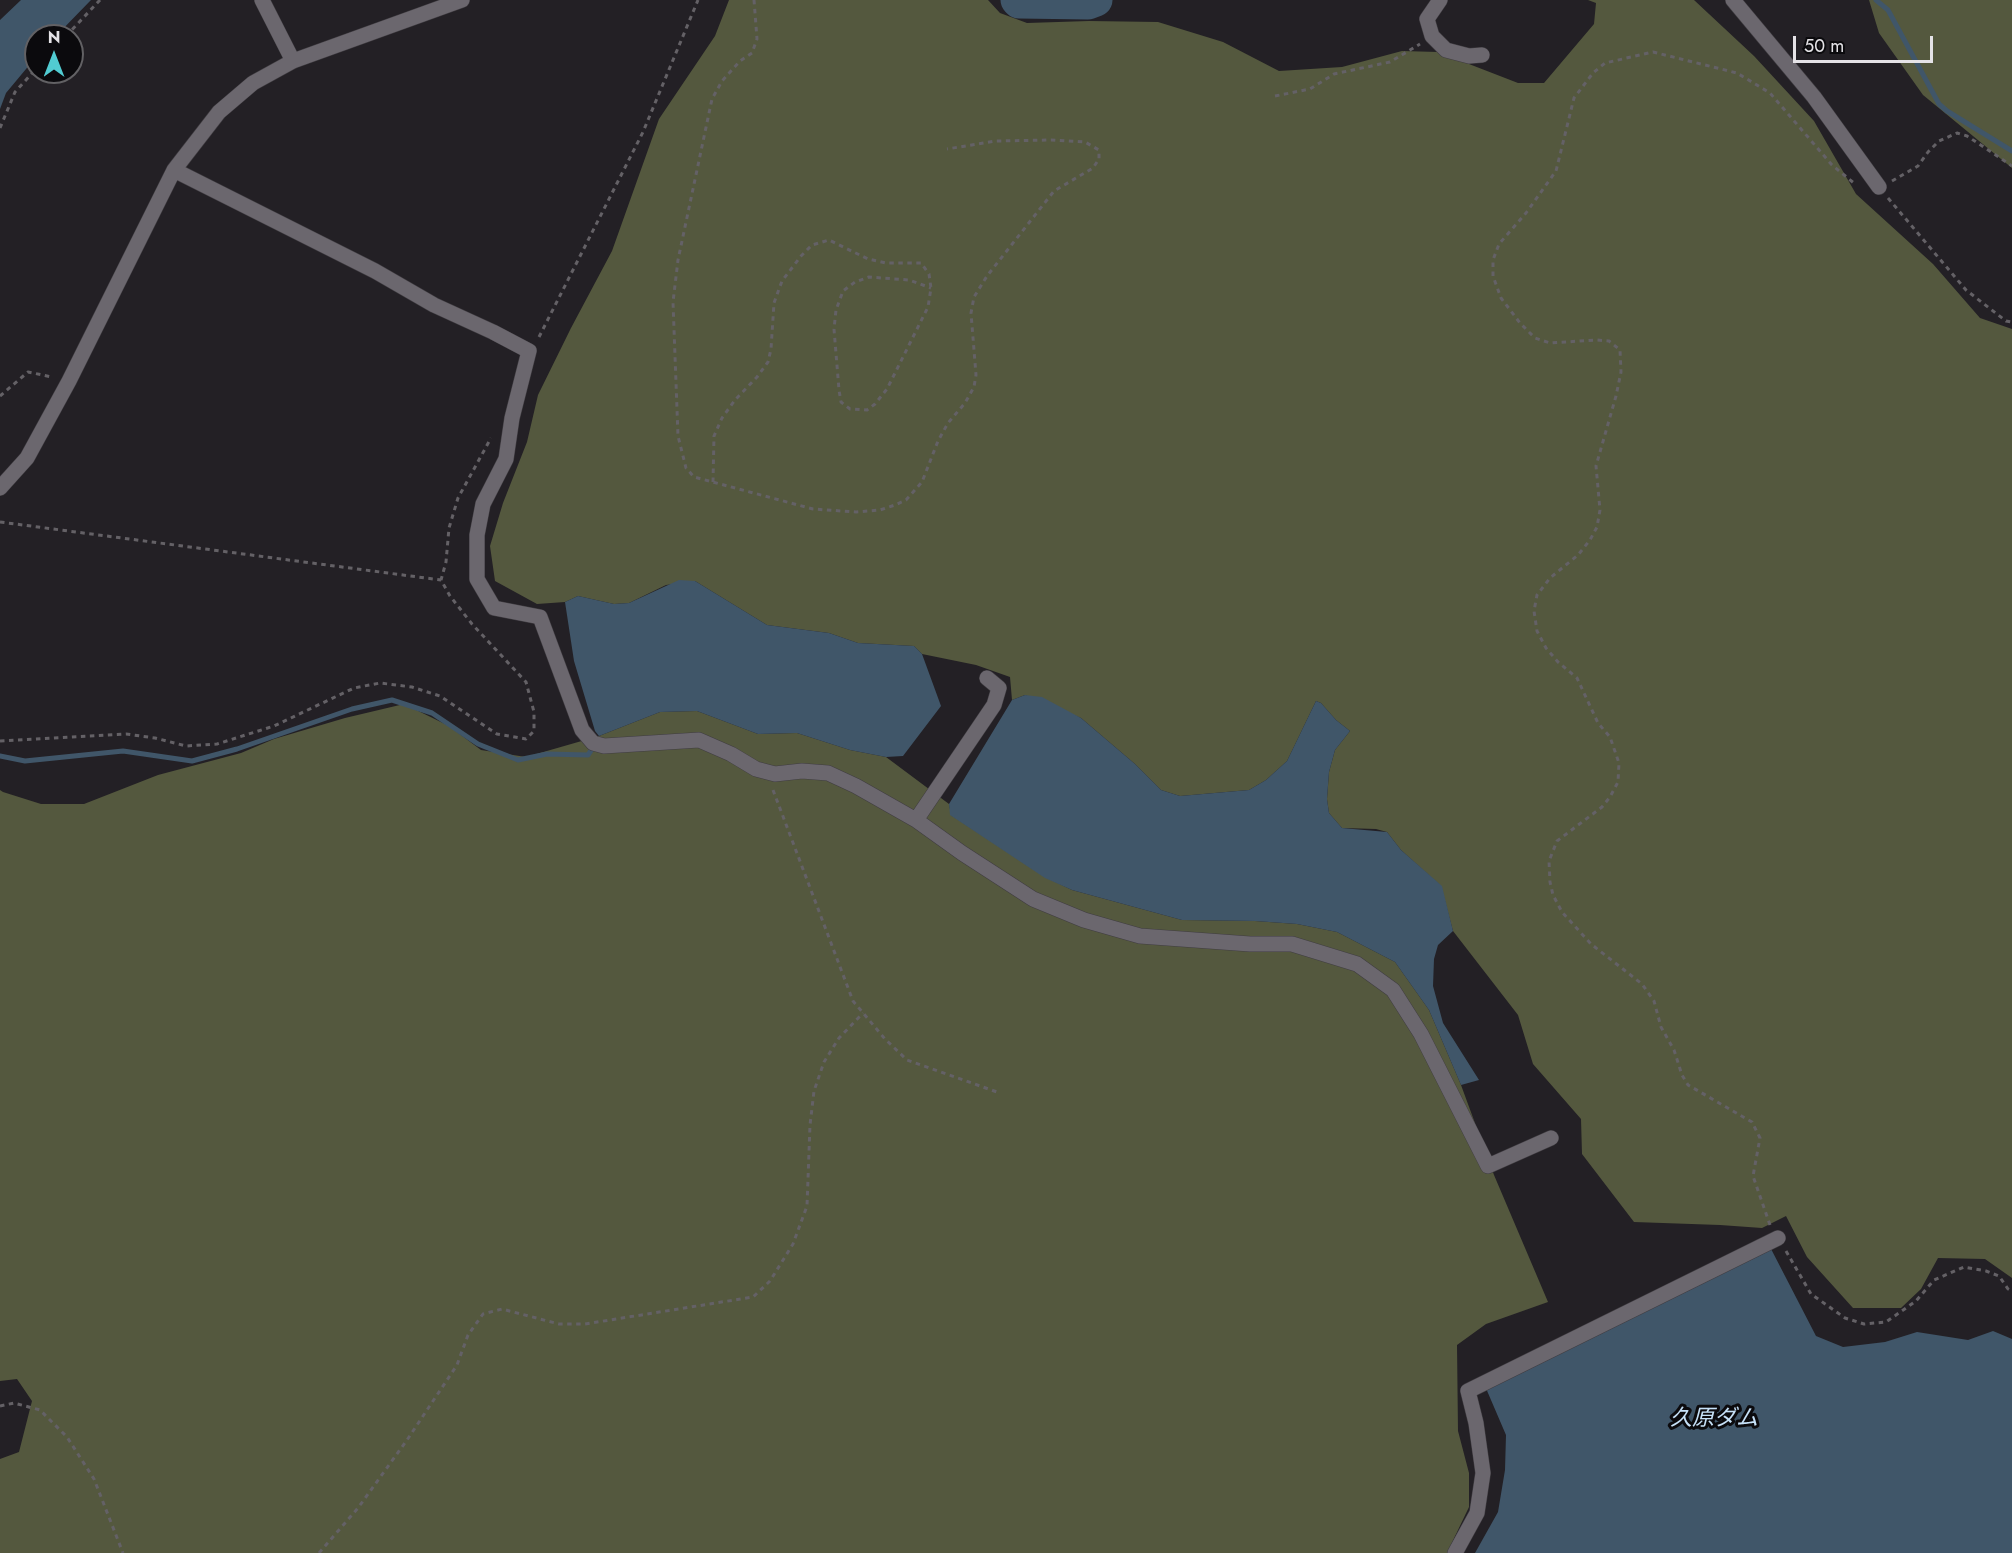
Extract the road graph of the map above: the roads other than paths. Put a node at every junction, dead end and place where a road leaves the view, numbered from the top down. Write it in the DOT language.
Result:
graph roads {
  1 [pos="262,0"];
  2 [pos="462,0"];
  3 [pos="1440,0"];
  4 [pos="1733,0"];
  5 [pos="1482,55"];
  6 [pos="293,61"];
  7 [pos="174,170"];
  8 [pos="1880,187"];
  9 [pos="0,488"];
  10 [pos="987,678"];
  11 [pos="916,820"];
  12 [pos="1551,1138"];
  13 [pos="1778,1238"];
  14 [pos="1455,1553"];
  1 -- 6 [label="street"];
  2 -- 6 [label="street"];
  3 -- 5 [label="street"];
  4 -- 8 [label="street"];
  6 -- 7 [label="street"];
  7 -- 9 [label="street"];
  7 -- 11 [label="street"];
  10 -- 11 [label="street"];
  11 -- 12 [label="street"];
  13 -- 14 [label="street"];
}
